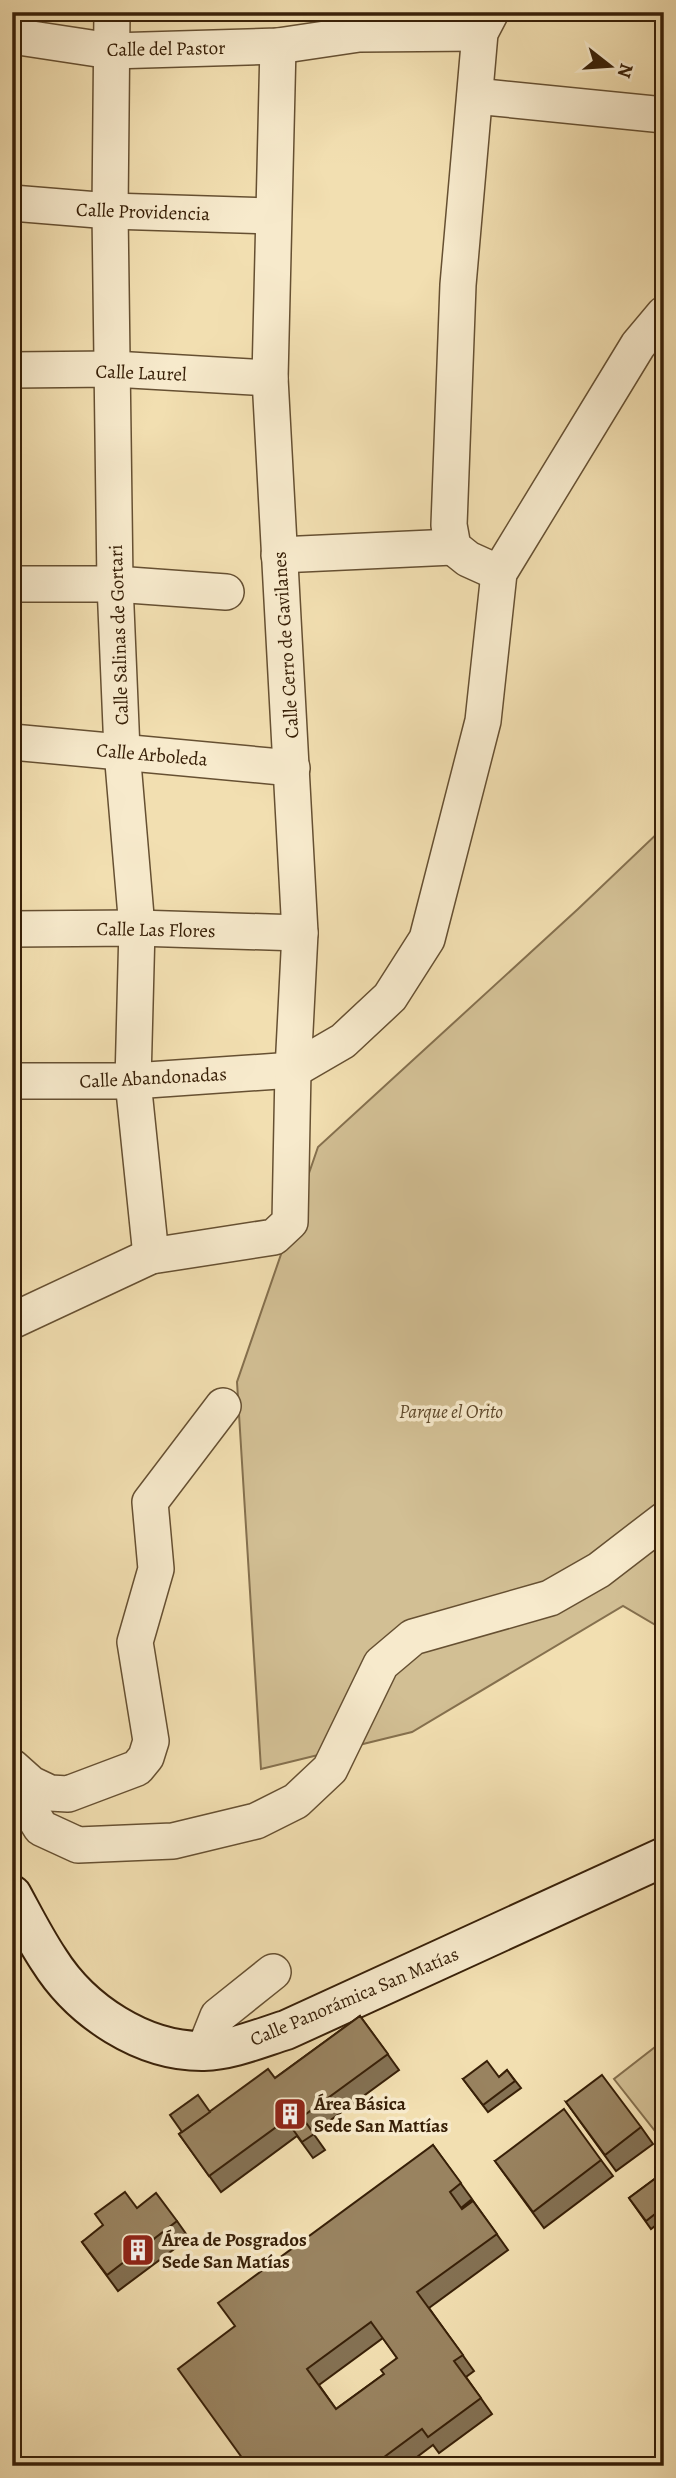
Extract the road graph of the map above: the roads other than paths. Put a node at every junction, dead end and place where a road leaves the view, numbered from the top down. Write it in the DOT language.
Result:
graph roads {
  1 [pos="112,12"];
  2 [pos="486,23"];
  3 [pos="12,36"];
  4 [pos="278,46"];
  5 [pos="111,51"];
  6 [pos="475,96"];
  7 [pos="664,115"];
  8 [pos="12,203"];
  9 [pos="110,211"];
  10 [pos="273,216"];
  11 [pos="664,314"];
  12 [pos="113,369"];
  13 [pos="12,370"];
  14 [pos="270,378"];
  15 [pos="453,547"];
  16 [pos="279,555"];
  17 [pos="499,573"];
  18 [pos="12,584"];
  19 [pos="115,584"];
  20 [pos="226,592"];
  21 [pos="12,742"];
  22 [pos="122,751"];
  23 [pos="292,768"];
  24 [pos="137,928"];
  25 [pos="12,929"];
  26 [pos="300,933"];
  27 [pos="293,1070"];
  28 [pos="12,1081"];
  29 [pos="133,1081"];
  30 [pos="151,1256"];
  31 [pos="12,1321"];
  32 [pos="223,1406"];
  33 [pos="664,1520"];
  34 [pos="12,1767"];
  35 [pos="12,1781"];
  36 [pos="664,1857"];
  37 [pos="12,1895"];
  38 [pos="273,1972"];
  39 [pos="204,2051"];
  1 -- 5 [label="street, Calle Salinas de Gortari"];
  2 -- 4 [label="street, Calle del Pastor"];
  2 -- 6 [label="street"];
  3 -- 5 [label="street, Calle del Pastor"];
  4 -- 5 [label="street, Calle del Pastor"];
  4 -- 10 [label="street, Calle Cerro de Gavilanes"];
  5 -- 9 [label="street, Calle Salinas de Gortari"];
  6 -- 7 [label="street"];
  6 -- 15 [label="street"];
  8 -- 9 [label="street, Calle Providencia"];
  9 -- 10 [label="street, Calle Providencia"];
  9 -- 12 [label="street, Calle Salinas de Gortari"];
  10 -- 14 [label="street, Calle Cerro de Gavilanes"];
  11 -- 17 [label="street"];
  12 -- 13 [label="street, Calle Laurel"];
  12 -- 14 [label="street, Calle Laurel"];
  12 -- 19 [label="street, Calle Salinas de Gortari"];
  14 -- 16 [label="street, Calle Cerro de Gavilanes"];
  15 -- 16 [label="street"];
  15 -- 17 [label="street"];
  16 -- 23 [label="street, Calle Cerro de Gavilanes"];
  17 -- 27 [label="street"];
  18 -- 19 [label="street"];
  19 -- 20 [label="street"];
  19 -- 22 [label="street, Calle Salinas de Gortari"];
  21 -- 22 [label="street, Calle Arboleda"];
  22 -- 23 [label="street, Calle Arboleda"];
  22 -- 24 [label="street, Calle Salinas de Gortari"];
  23 -- 26 [label="street, Calle Cerro de Gavilanes"];
  24 -- 25 [label="street, Calle Las Flores"];
  24 -- 26 [label="street, Calle Las Flores"];
  24 -- 29 [label="street, Calle Salinas de Gortari"];
  26 -- 27 [label="street, Calle Cerro de Gavilanes"];
  27 -- 29 [label="street, Calle Abandonadas"];
  27 -- 30 [label="street, Calle Cerro de Gavilanes"];
  28 -- 29 [label="street, Calle Abandonadas"];
  29 -- 30 [label="street, Calle Salinas de Gortari"];
  30 -- 31 [label="street"];
  32 -- 34 [label="street"];
  33 -- 35 [label="street"];
  36 -- 39 [label="street, Calle Panorámica San Matías"];
  37 -- 39 [label="street, Calle Panorámica San Matías"];
  38 -- 39 [label="street"];
}
